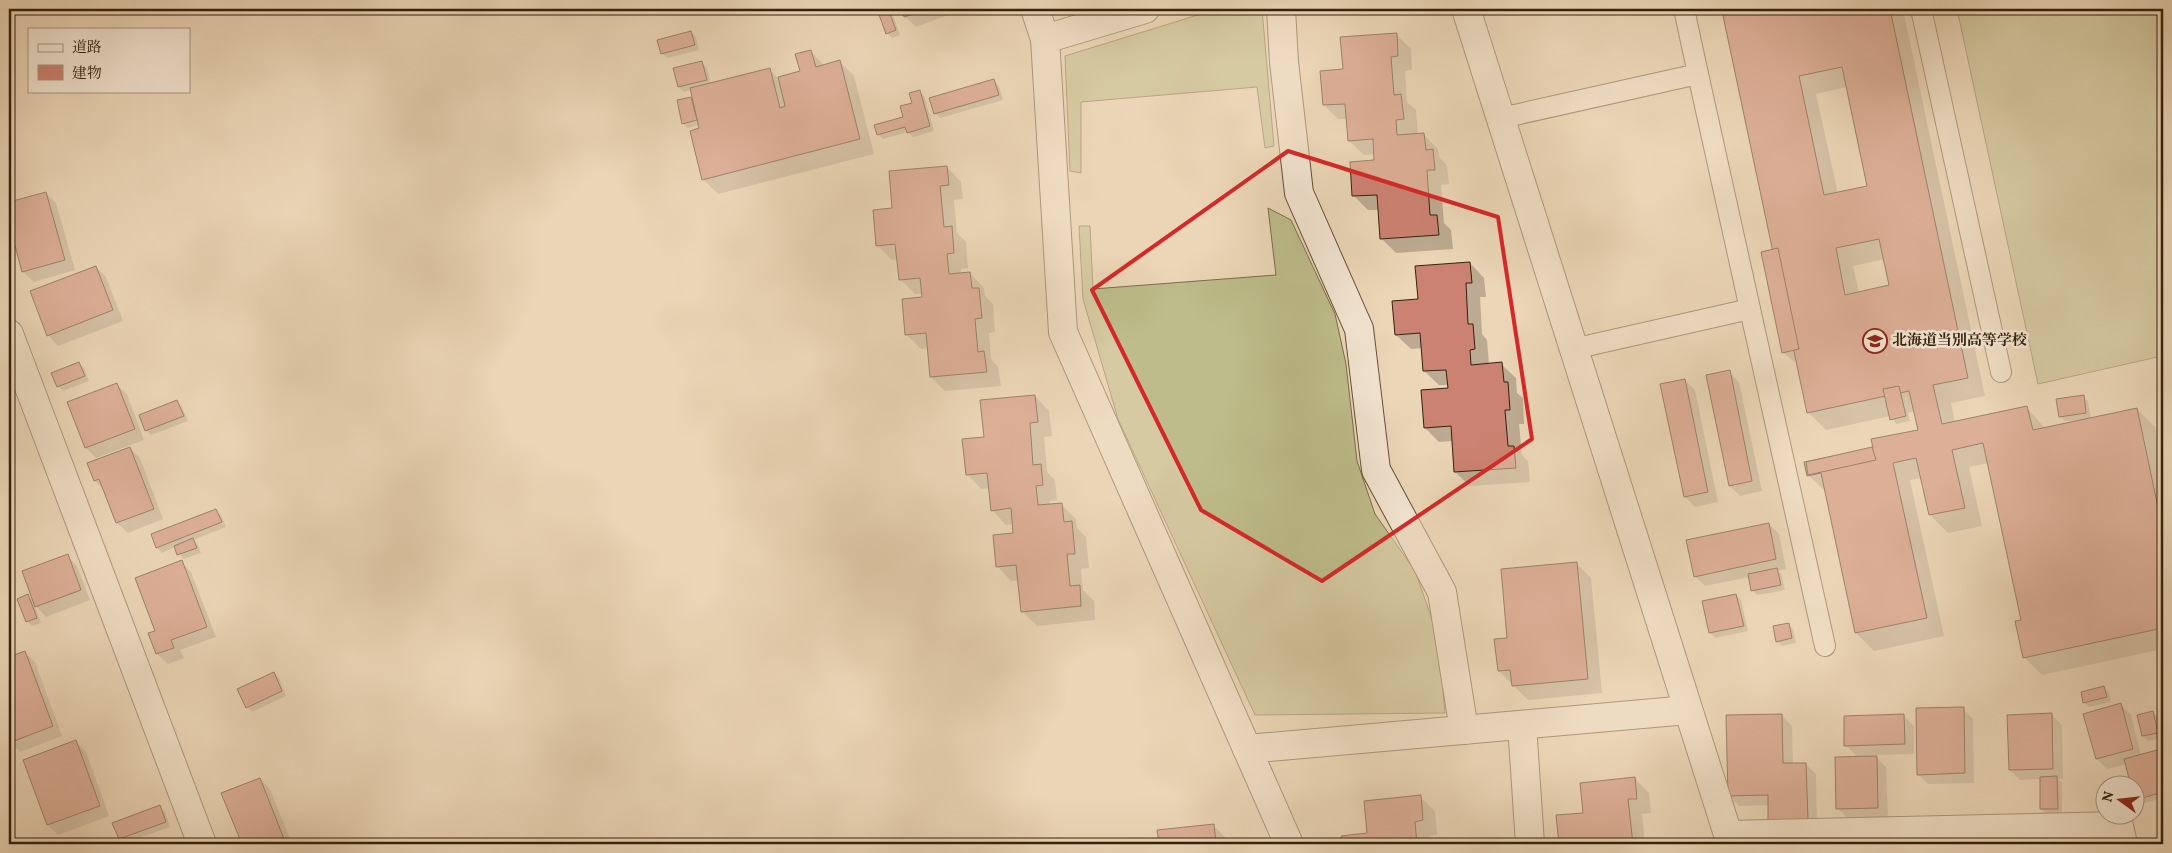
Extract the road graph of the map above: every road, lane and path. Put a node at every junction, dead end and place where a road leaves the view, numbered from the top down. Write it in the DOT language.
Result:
graph roads {
  1 [pos="1035,9"];
  2 [pos="1145,9"];
  3 [pos="1282,9"];
  4 [pos="1466,9"];
  5 [pos="1684,9"];
  6 [pos="1921,9"];
  7 [pos="1045,39"];
  8 [pos="1698,74"];
  9 [pos="1501,118"];
  10 [pos="1750,309"];
  11 [pos="9,334"];
  12 [pos="1573,348"];
  13 [pos="2001,372"];
  14 [pos="1825,646"];
  15 [pos="1688,710"];
  16 [pos="1522,725"];
  17 [pos="1464,730"];
  18 [pos="1247,749"];
  19 [pos="1730,840"];
  20 [pos="202,844"];
  21 [pos="1289,844"];
  22 [pos="1530,844"];
  23 [pos="2123,844"];
  1 -- 7 [label="street"];
  2 -- 7 [label="street"];
  3 -- 17 [label="street"];
  4 -- 9 [label="street"];
  5 -- 8 [label="lane"];
  6 -- 13 [label="lane"];
  7 -- 18 [label="street"];
  8 -- 9 [label="lane"];
  8 -- 10 [label="lane"];
  9 -- 12 [label="street"];
  10 -- 12 [label="lane"];
  10 -- 14 [label="lane"];
  11 -- 20 [label="street"];
  12 -- 15 [label="street"];
  15 -- 16 [label="street"];
  15 -- 19 [label="street"];
  16 -- 17 [label="street"];
  16 -- 22 [label="street"];
  17 -- 18 [label="street"];
  18 -- 21 [label="street"];
  19 -- 23 [label="street"];
}
